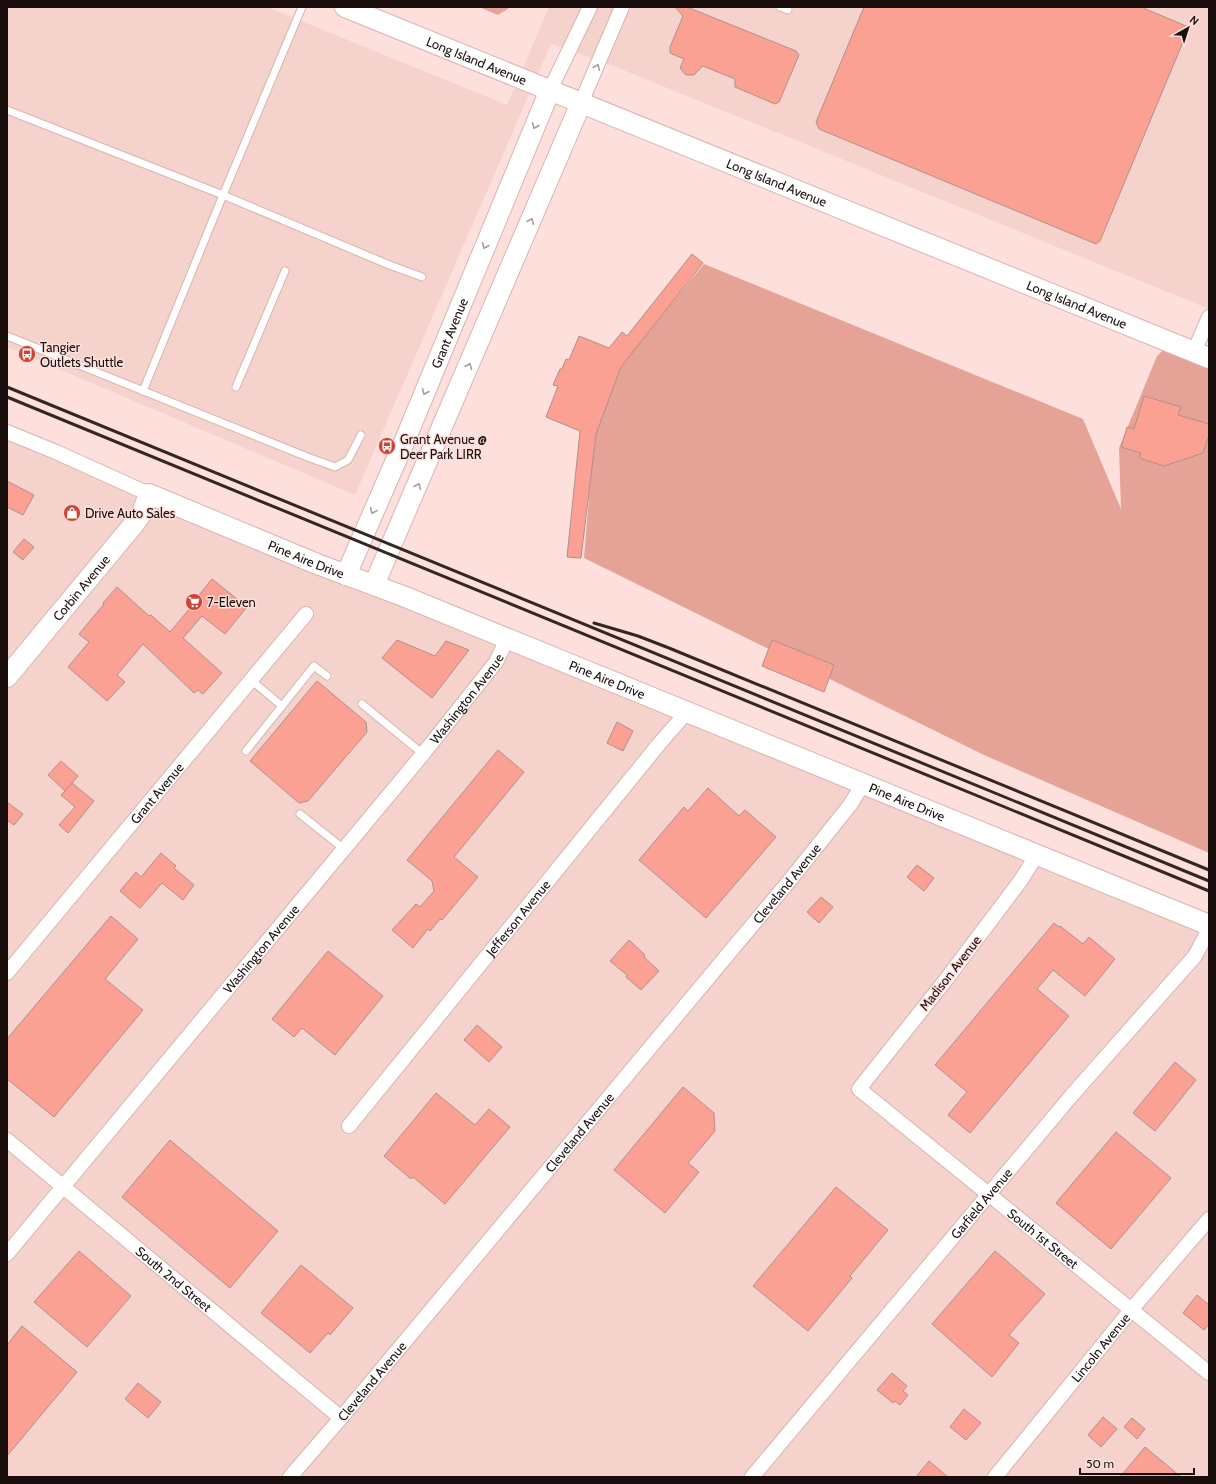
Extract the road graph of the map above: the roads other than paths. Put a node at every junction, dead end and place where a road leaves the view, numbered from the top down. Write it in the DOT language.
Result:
graph roads {
  1 [pos="302,7"];
  2 [pos="345,7"];
  3 [pos="590,7"];
  4 [pos="622,7"];
  5 [pos="780,7"];
  6 [pos="788,10"];
  7 [pos="550,90"];
  8 [pos="581,103"];
  9 [pos="7,110"];
  10 [pos="223,195"];
  11 [pos="285,271"];
  12 [pos="422,277"];
  13 [pos="1209,317"];
  14 [pos="7,336"];
  15 [pos="1202,355"];
  16 [pos="236,387"];
  17 [pos="143,391"];
  18 [pos="7,432"];
  19 [pos="361,435"];
  20 [pos="149,494"];
  21 [pos="346,575"];
  22 [pos="374,586"];
  23 [pos="306,614"];
  24 [pos="507,639"];
  25 [pos="327,676"];
  26 [pos="7,677"];
  27 [pos="252,680"];
  28 [pos="362,704"];
  29 [pos="282,706"];
  30 [pos="688,712"];
  31 [pos="246,751"];
  32 [pos="423,754"];
  33 [pos="863,784"];
  34 [pos="300,814"];
  35 [pos="344,849"];
  36 [pos="1035,853"];
  37 [pos="1209,925"];
  38 [pos="1209,929"];
  39 [pos="7,973"];
  40 [pos="859,1089"];
  41 [pos="349,1126"];
  42 [pos="7,1140"];
  43 [pos="64,1187"];
  44 [pos="990,1195"];
  45 [pos="1209,1219"];
  46 [pos="7,1254"];
  47 [pos="1131,1310"];
  48 [pos="1209,1373"];
  49 [pos="341,1418"];
  50 [pos="290,1477"];
  51 [pos="752,1477"];
  52 [pos="995,1477"];
  1 -- 10 [label="lane"];
  2 -- 7 [label="street, Long Island Avenue"];
  3 -- 7 [label="street"];
  8 -- 4 [label="street, one-way"];
  5 -- 6 [label="lane"];
  7 -- 8 [label="street, Long Island Avenue"];
  7 -- 21 [label="street, Grant Avenue, one-way"];
  8 -- 15 [label="street, Long Island Avenue"];
  22 -- 8 [label="street, one-way"];
  9 -- 10 [label="lane"];
  10 -- 12 [label="lane"];
  10 -- 17 [label="lane"];
  11 -- 16 [label="lane"];
  13 -- 15 [label="street"];
  14 -- 17 [label="lane"];
  17 -- 19 [label="lane"];
  18 -- 20 [label="street, Pine Aire Drive"];
  20 -- 21 [label="street, Pine Aire Drive"];
  20 -- 26 [label="street, Corbin Avenue"];
  21 -- 22 [label="street, Pine Aire Drive"];
  22 -- 24 [label="street, Pine Aire Drive"];
  23 -- 27 [label="street, Grant Avenue"];
  24 -- 30 [label="street, Pine Aire Drive"];
  24 -- 32 [label="street, Washington Avenue"];
  25 -- 29 [label="lane"];
  27 -- 29 [label="lane"];
  27 -- 39 [label="street, Grant Avenue"];
  28 -- 32 [label="lane"];
  29 -- 31 [label="lane"];
  30 -- 33 [label="street, Pine Aire Drive"];
  30 -- 41 [label="street, Jefferson Avenue"];
  32 -- 35 [label="street, Washington Avenue"];
  33 -- 36 [label="street, Pine Aire Drive"];
  33 -- 49 [label="street, Cleveland Avenue"];
  34 -- 35 [label="lane"];
  35 -- 43 [label="street, Washington Avenue"];
  36 -- 37 [label="street, Pine Aire Drive"];
  36 -- 40 [label="street, Madison Avenue"];
  38 -- 44 [label="street, Garfield Avenue"];
  40 -- 44 [label="street, South 1st Street"];
  42 -- 43 [label="street, South 2nd Street"];
  43 -- 46 [label="street, Washington Avenue"];
  43 -- 49 [label="street, South 2nd Street"];
  44 -- 47 [label="street, South 1st Street"];
  44 -- 51 [label="street, Garfield Avenue"];
  45 -- 47 [label="street, Lincoln Avenue"];
  47 -- 48 [label="street, South 1st Street"];
  47 -- 52 [label="street, Lincoln Avenue"];
  49 -- 50 [label="street, Cleveland Avenue"];
}
